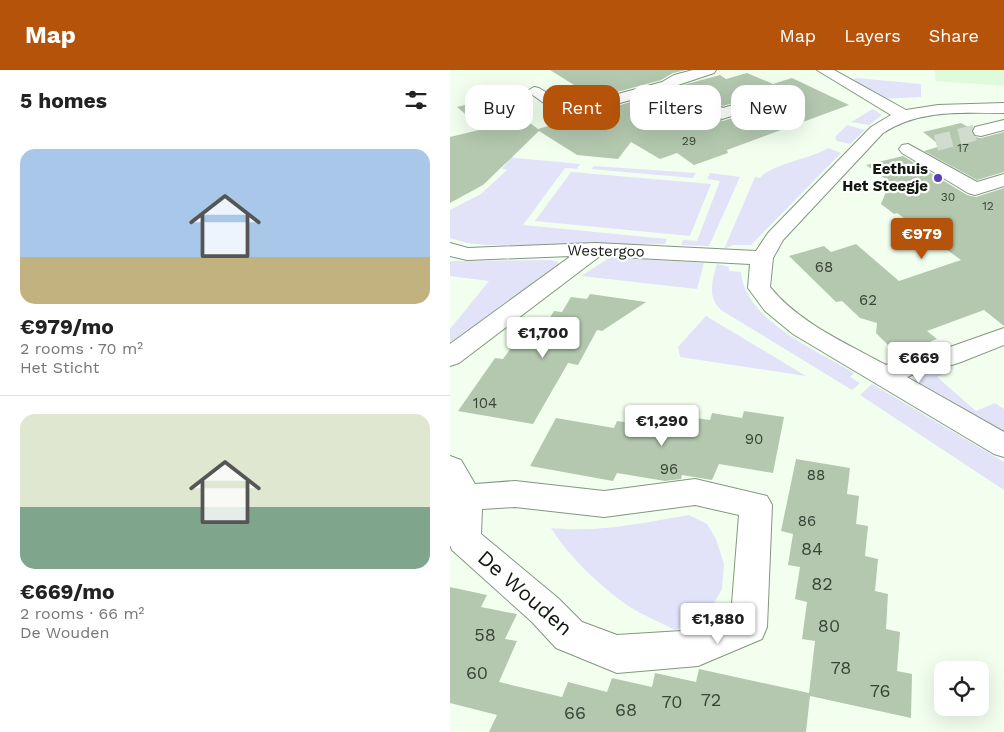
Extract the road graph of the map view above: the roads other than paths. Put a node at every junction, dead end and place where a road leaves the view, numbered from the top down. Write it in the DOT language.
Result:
graph roads {
  1 [pos="709,70"];
  2 [pos="824,70"];
  3 [pos="667,85"];
  4 [pos="534,91"];
  5 [pos="630,95"];
  6 [pos="1004,108"];
  7 [pos="902,115"];
  8 [pos="1004,125"];
  9 [pos="981,131"];
  10 [pos="936,143"];
  11 [pos="885,148"];
  12 [pos="1004,180"];
  13 [pos="974,189"];
  14 [pos="998,201"];
  15 [pos="450,249"];
  16 [pos="595,249"];
  17 [pos="762,258"];
  18 [pos="1004,336"];
  19 [pos="450,357"];
  20 [pos="884,376"];
  21 [pos="1004,446"];
  22 [pos="450,468"];
  23 [pos="467,497"];
  1 -- 3 [label="street"];
  2 -- 7 [label="street"];
  4 -- 5 [label="street"];
  6 -- 7 [label="street"];
  7 -- 11 [label="street"];
  8 -- 9 [label="street"];
  10 -- 11 [label="street"];
  11 -- 13 [label="street"];
  11 -- 17 [label="street"];
  12 -- 13 [label="street"];
  13 -- 14 [label="street"];
  15 -- 16 [label="street, Westergoo"];
  16 -- 17 [label="street, Westergoo"];
  16 -- 19 [label="street"];
  17 -- 20 [label="street"];
  18 -- 20 [label="street"];
  20 -- 21 [label="street"];
  22 -- 23 [label="street"];
  23 -- 23 [label="street, De Wouden"];
}
